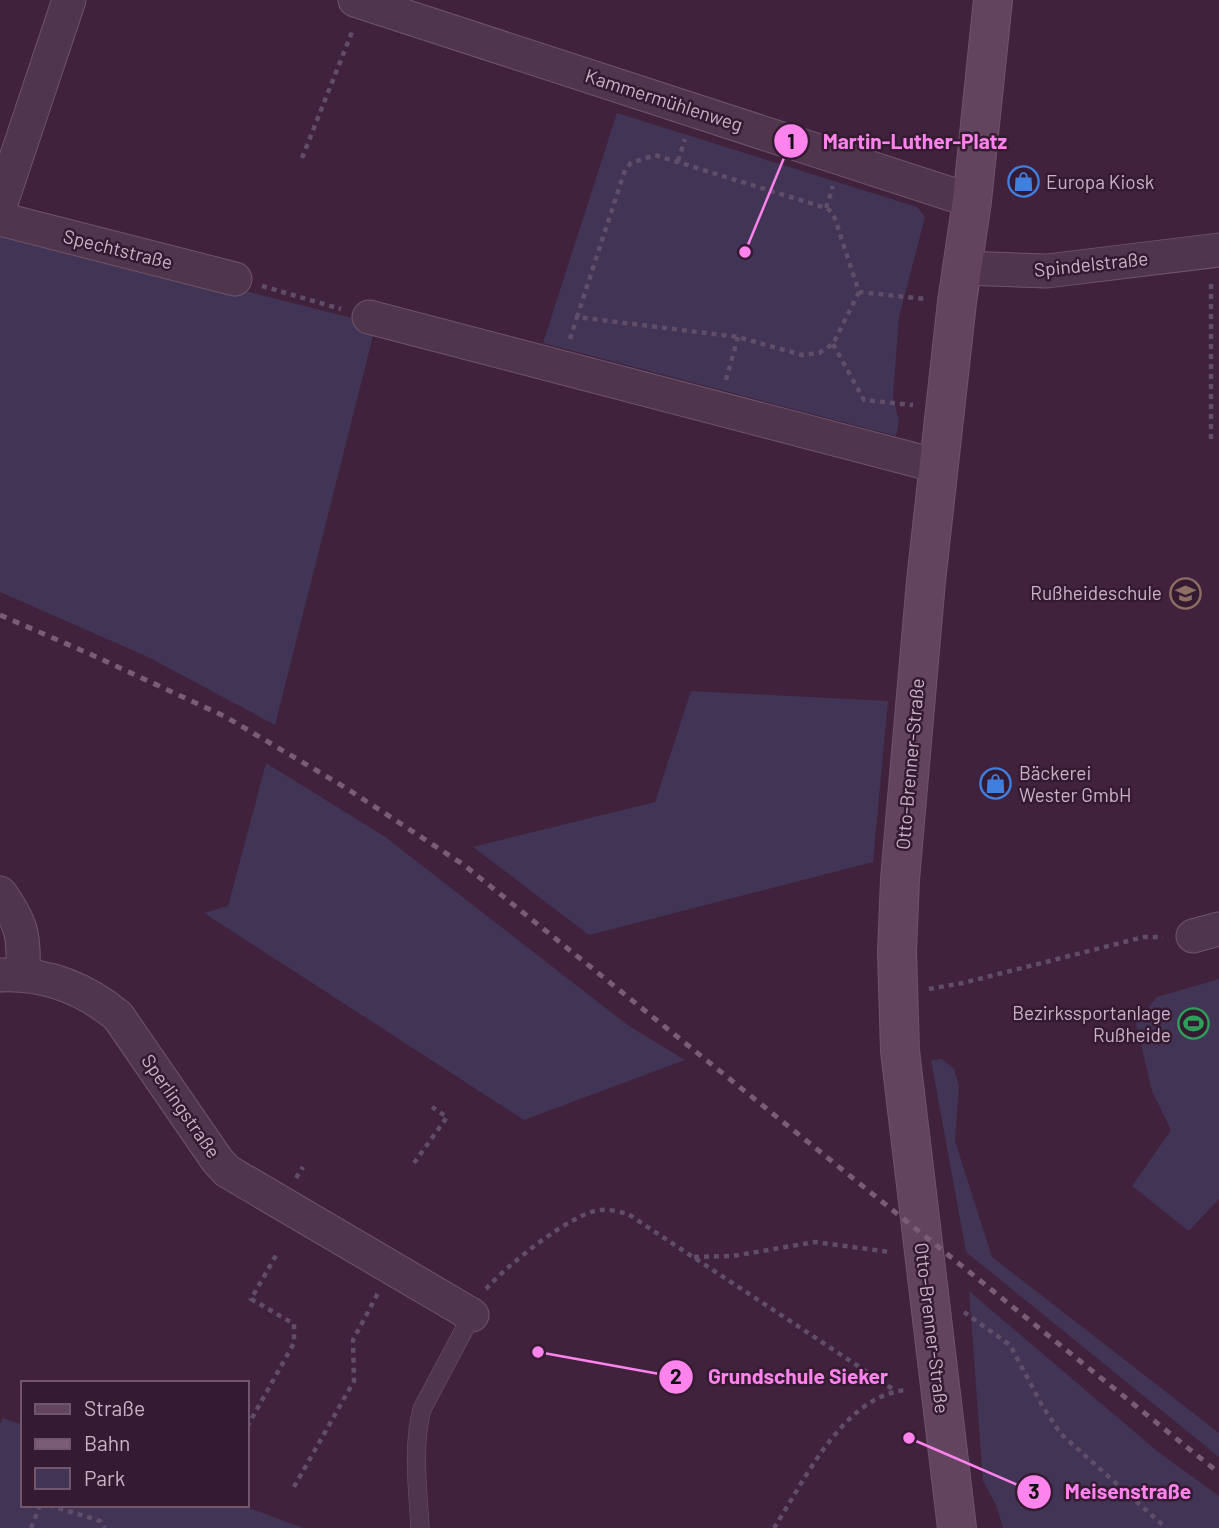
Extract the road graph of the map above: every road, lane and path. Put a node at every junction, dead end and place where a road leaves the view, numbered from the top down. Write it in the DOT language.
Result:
graph roads {
  1 [pos="69,0"];
  2 [pos="993,0"];
  3 [pos="359,1"];
  4 [pos="302,158"];
  5 [pos="972,201"];
  6 [pos="0,206"];
  7 [pos="0,219"];
  8 [pos="1213,251"];
  9 [pos="235,279"];
  10 [pos="960,285"];
  11 [pos="859,292"];
  12 [pos="369,317"];
  13 [pos="738,337"];
  14 [pos="833,344"];
  15 [pos="945,408"];
  16 [pos="719,409"];
  17 [pos="1211,439"];
  18 [pos="938,466"];
  19 [pos="0,893"];
  20 [pos="1206,933"];
  21 [pos="12,975"];
  22 [pos="897,992"];
  23 [pos="432,1107"];
  24 [pos="414,1163"];
  25 [pos="922,1249"];
  26 [pos="278,1252"];
  27 [pos="693,1257"];
  28 [pos="392,1268"];
  29 [pos="930,1313"];
  30 [pos="472,1315"];
  31 [pos="939,1386"];
  32 [pos="896,1391"];
  33 [pos="248,1425"];
  34 [pos="294,1487"];
  35 [pos="39,1507"];
  36 [pos="55,1507"];
  37 [pos="31,1528"];
  38 [pos="105,1528"];
  39 [pos="420,1528"];
  40 [pos="774,1528"];
  41 [pos="957,1528"];
  42 [pos="1166,1528"];
  1 -- 6 [label="street"];
  2 -- 5 [label="street, Otto-Brenner-Straße"];
  3 -- 4 [label="path"];
  3 -- 5 [label="street, Kammermühlenweg"];
  5 -- 10 [label="street, Otto-Brenner-Straße"];
  7 -- 9 [label="street, Spechtstraße"];
  8 -- 10 [label="street, Spindelstraße"];
  8 -- 17 [label="path"];
  9 -- 12 [label="path"];
  10 -- 11 [label="path"];
  10 -- 15 [label="street, Otto-Brenner-Straße"];
  11 -- 13 [label="path"];
  11 -- 14 [label="path"];
  12 -- 16 [label="street"];
  13 -- 14 [label="path"];
  13 -- 16 [label="path"];
  14 -- 15 [label="path"];
  15 -- 18 [label="street, Otto-Brenner-Straße"];
  16 -- 18 [label="street"];
  18 -- 22 [label="street, Otto-Brenner-Straße"];
  19 -- 21 [label="street"];
  20 -- 22 [label="path"];
  21 -- 28 [label="street, Sperlingstraße"];
  22 -- 25 [label="street, Otto-Brenner-Straße"];
  23 -- 24 [label="path"];
  25 -- 27 [label="path"];
  25 -- 29 [label="street, Otto-Brenner-Straße"];
  26 -- 33 [label="path"];
  27 -- 30 [label="path"];
  27 -- 32 [label="path"];
  28 -- 30 [label="street, Sperlingstraße"];
  28 -- 34 [label="path"];
  29 -- 31 [label="street, Otto-Brenner-Straße"];
  29 -- 42 [label="path"];
  30 -- 39 [label="lane"];
  31 -- 32 [label="path"];
  31 -- 41 [label="street, Otto-Brenner-Straße"];
  32 -- 40 [label="path"];
  35 -- 37 [label="path"];
  36 -- 38 [label="path"];
}
